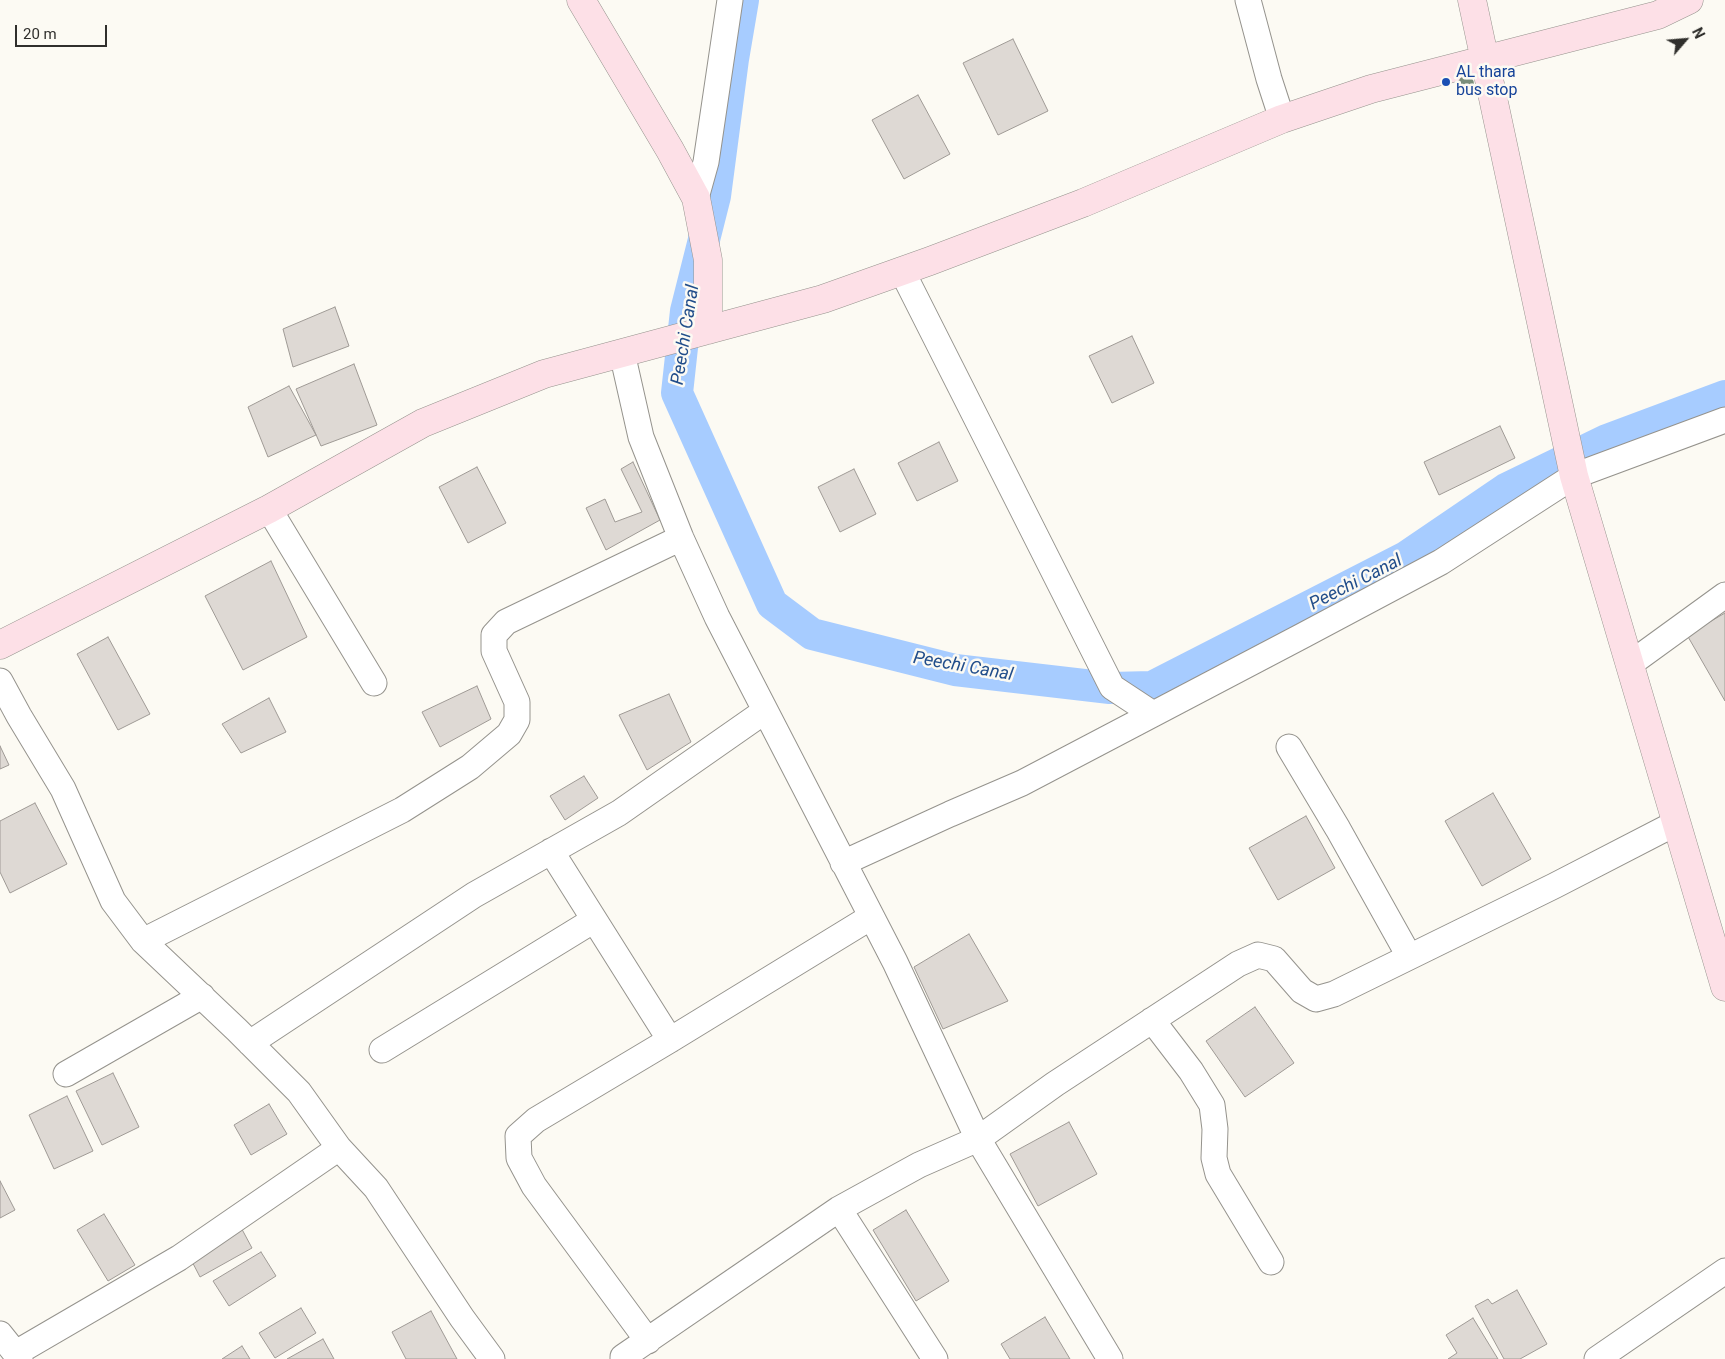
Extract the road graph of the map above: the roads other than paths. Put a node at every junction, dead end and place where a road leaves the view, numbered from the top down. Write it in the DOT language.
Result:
graph roads {
  1 [pos="580,0"];
  2 [pos="730,0"];
  3 [pos="1248,0"];
  4 [pos="1472,0"];
  5 [pos="1689,0"];
  6 [pos="1484,59"];
  7 [pos="1282,119"];
  8 [pos="698,210"];
  9 [pos="902,271"];
  10 [pos="706,330"];
  11 [pos="622,353"];
  12 [pos="1725,420"];
  13 [pos="1574,472"];
  14 [pos="269,509"];
  15 [pos="680,538"];
  16 [pos="1725,594"];
  17 [pos="0,646"];
  18 [pos="1630,664"];
  19 [pos="0,681"];
  20 [pos="374,683"];
  21 [pos="765,711"];
  22 [pos="1153,714"];
  23 [pos="1289,748"];
  24 [pos="1676,823"];
  25 [pos="551,851"];
  26 [pos="843,863"];
  27 [pos="871,917"];
  28 [pos="594,920"];
  29 [pos="143,942"];
  30 [pos="1409,956"];
  31 [pos="1725,987"];
  32 [pos="202,996"];
  33 [pos="1152,1020"];
  34 [pos="670,1040"];
  35 [pos="250,1043"];
  36 [pos="382,1050"];
  37 [pos="66,1074"];
  38 [pos="978,1139"];
  39 [pos="339,1148"];
  40 [pos="839,1209"];
  41 [pos="1271,1262"];
  42 [pos="1725,1271"];
  43 [pos="0,1334"];
  44 [pos="648,1341"];
  45 [pos="18,1356"];
  46 [pos="622,1358"];
  47 [pos="492,1359"];
  48 [pos="935,1359"];
  49 [pos="1110,1359"];
  50 [pos="1597,1359"];
  1 -- 8 [label="street"];
  2 -- 8 [label="street"];
  3 -- 7 [label="street"];
  4 -- 6 [label="street"];
  5 -- 6 [label="street"];
  6 -- 7 [label="street"];
  6 -- 13 [label="street"];
  7 -- 9 [label="street"];
  8 -- 10 [label="street"];
  9 -- 10 [label="street"];
  9 -- 22 [label="street"];
  10 -- 11 [label="street"];
  11 -- 14 [label="street"];
  11 -- 15 [label="street"];
  12 -- 13 [label="street"];
  13 -- 18 [label="street"];
  13 -- 22 [label="street"];
  14 -- 17 [label="street"];
  14 -- 20 [label="street"];
  15 -- 21 [label="street"];
  15 -- 29 [label="street"];
  16 -- 18 [label="street"];
  18 -- 24 [label="street"];
  19 -- 29 [label="street"];
  21 -- 25 [label="street"];
  21 -- 26 [label="street"];
  22 -- 26 [label="street"];
  23 -- 30 [label="street"];
  24 -- 30 [label="street"];
  24 -- 31 [label="street"];
  25 -- 28 [label="street"];
  25 -- 35 [label="street"];
  26 -- 27 [label="street"];
  27 -- 34 [label="street"];
  27 -- 38 [label="street"];
  28 -- 34 [label="street"];
  28 -- 36 [label="street"];
  29 -- 32 [label="street"];
  30 -- 33 [label="street"];
  32 -- 35 [label="street"];
  32 -- 37 [label="street"];
  33 -- 38 [label="street"];
  33 -- 41 [label="street"];
  34 -- 44 [label="street"];
  35 -- 39 [label="street"];
  38 -- 40 [label="street"];
  38 -- 49 [label="street"];
  39 -- 45 [label="street"];
  39 -- 47 [label="street"];
  40 -- 44 [label="street"];
  40 -- 48 [label="street"];
  42 -- 50 [label="street"];
  43 -- 45 [label="street"];
  44 -- 46 [label="street"];
}
